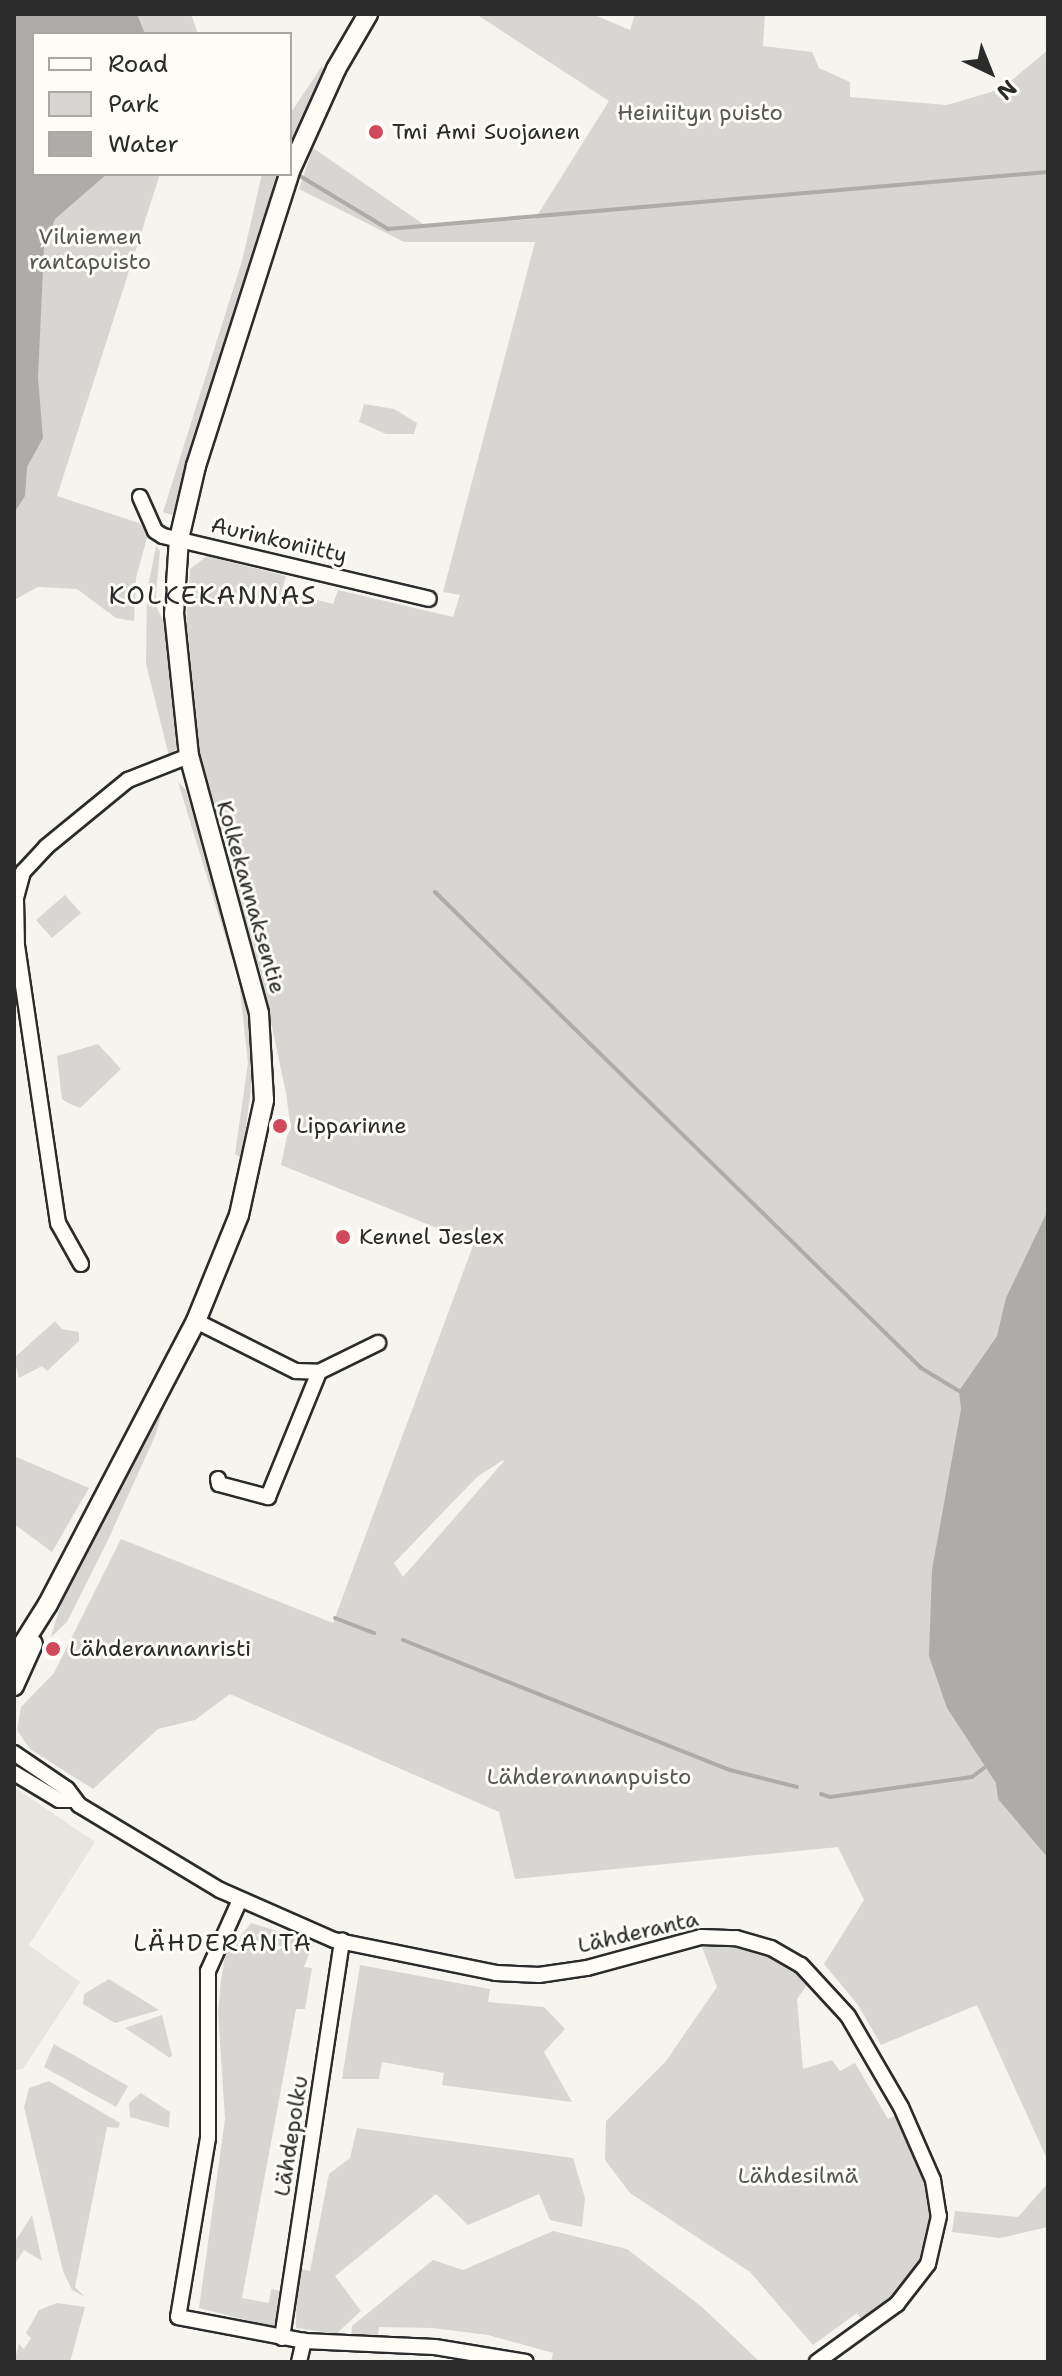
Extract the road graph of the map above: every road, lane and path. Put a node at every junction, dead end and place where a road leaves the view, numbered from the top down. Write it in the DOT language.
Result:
graph roads {
  1 [pos="368,14"];
  2 [pos="292,167"];
  3 [pos="289,176"];
  4 [pos="140,497"];
  5 [pos="179,539"];
  6 [pos="429,599"];
  7 [pos="189,756"];
  8 [pos="81,1264"];
  9 [pos="196,1321"];
  10 [pos="378,1343"];
  11 [pos="319,1372"];
  12 [pos="218,1479"];
  13 [pos="48,1604"];
  14 [pos="14,1658"];
  15 [pos="14,1686"];
  16 [pos="14,1753"];
  17 [pos="14,1773"];
  18 [pos="73,1800"];
  19 [pos="239,1902"];
  20 [pos="342,1941"];
  21 [pos="282,2338"];
  22 [pos="304,2341"];
  23 [pos="299,2362"];
  24 [pos="526,2362"];
  25 [pos="817,2362"];
  1 -- 2 [label="main road, Kolkekannaksentie"];
  3 -- 5 [label="main road, Kolkekannaksentie"];
  4 -- 5 [label="street, Aurinkoniitty"];
  5 -- 6 [label="street, Aurinkoniitty"];
  5 -- 7 [label="main road, Kolkekannaksentie"];
  7 -- 8 [label="street"];
  7 -- 9 [label="main road, Kolkekannaksentie"];
  9 -- 11 [label="street"];
  9 -- 13 [label="main road, Kolkekannaksentie"];
  10 -- 11 [label="street"];
  11 -- 12 [label="street"];
  13 -- 14 [label="main road, Kolkekannaksentie"];
  13 -- 15 [label="main road, Kolkekannaksentie"];
  16 -- 18 [label="street, Lähderanta"];
  17 -- 18 [label="street, Lähderanta"];
  18 -- 19 [label="street, Lähderanta"];
  19 -- 20 [label="street, Lähderanta"];
  19 -- 21 [label="street"];
  20 -- 21 [label="street, Lähdepolku"];
  20 -- 25 [label="street, Lähderanta"];
  21 -- 22 [label="street"];
  22 -- 23 [label="street"];
  22 -- 24 [label="street"];
}
